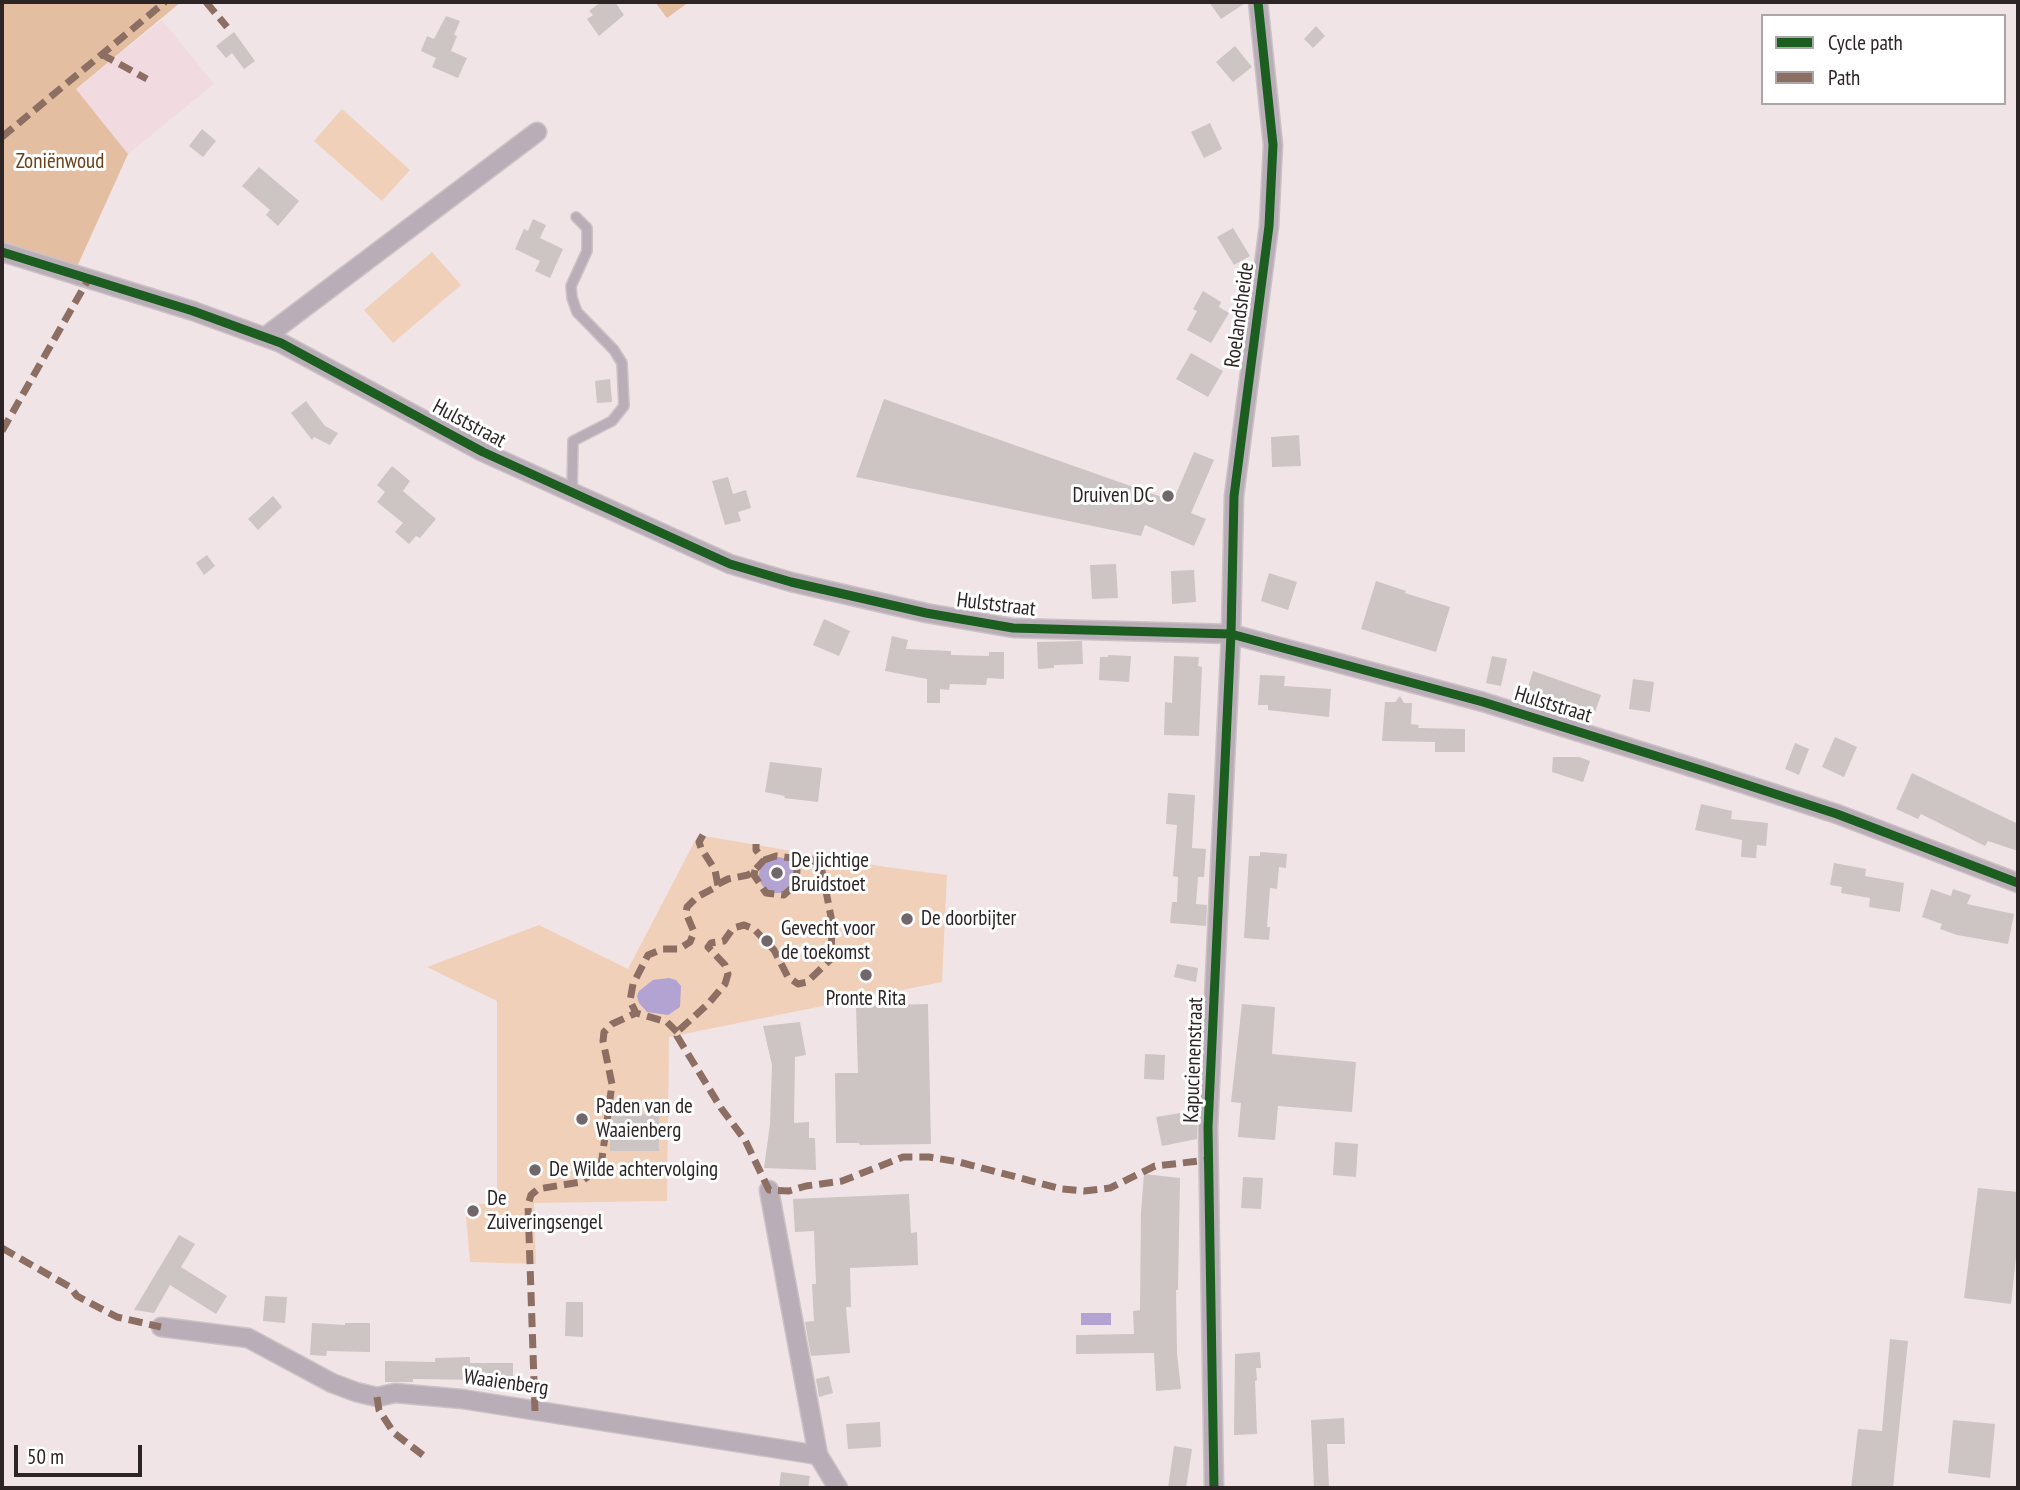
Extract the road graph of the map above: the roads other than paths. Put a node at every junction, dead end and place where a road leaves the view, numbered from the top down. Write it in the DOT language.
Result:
graph roads {
  1 [pos="1258,2"];
  2 [pos="537,132"];
  3 [pos="576,216"];
  4 [pos="2,252"];
  5 [pos="265,337"];
  6 [pos="572,493"];
  7 [pos="1231,634"];
  8 [pos="2018,883"];
  9 [pos="769,1189"];
  10 [pos="161,1326"];
  11 [pos="818,1455"];
  12 [pos="838,1488"];
  13 [pos="1214,1488"];
  1 -- 7 [label="street, Roelandsheide"];
  2 -- 5 [label="street"];
  3 -- 6 [label="lane"];
  4 -- 5 [label="street, Hulststraat"];
  5 -- 6 [label="street, Hulststraat"];
  6 -- 7 [label="street, Hulststraat"];
  7 -- 8 [label="street, Hulststraat"];
  7 -- 13 [label="street, Kapucienenstraat"];
  9 -- 11 [label="street"];
  10 -- 11 [label="street, Waaienberg"];
  11 -- 12 [label="street"];
}
